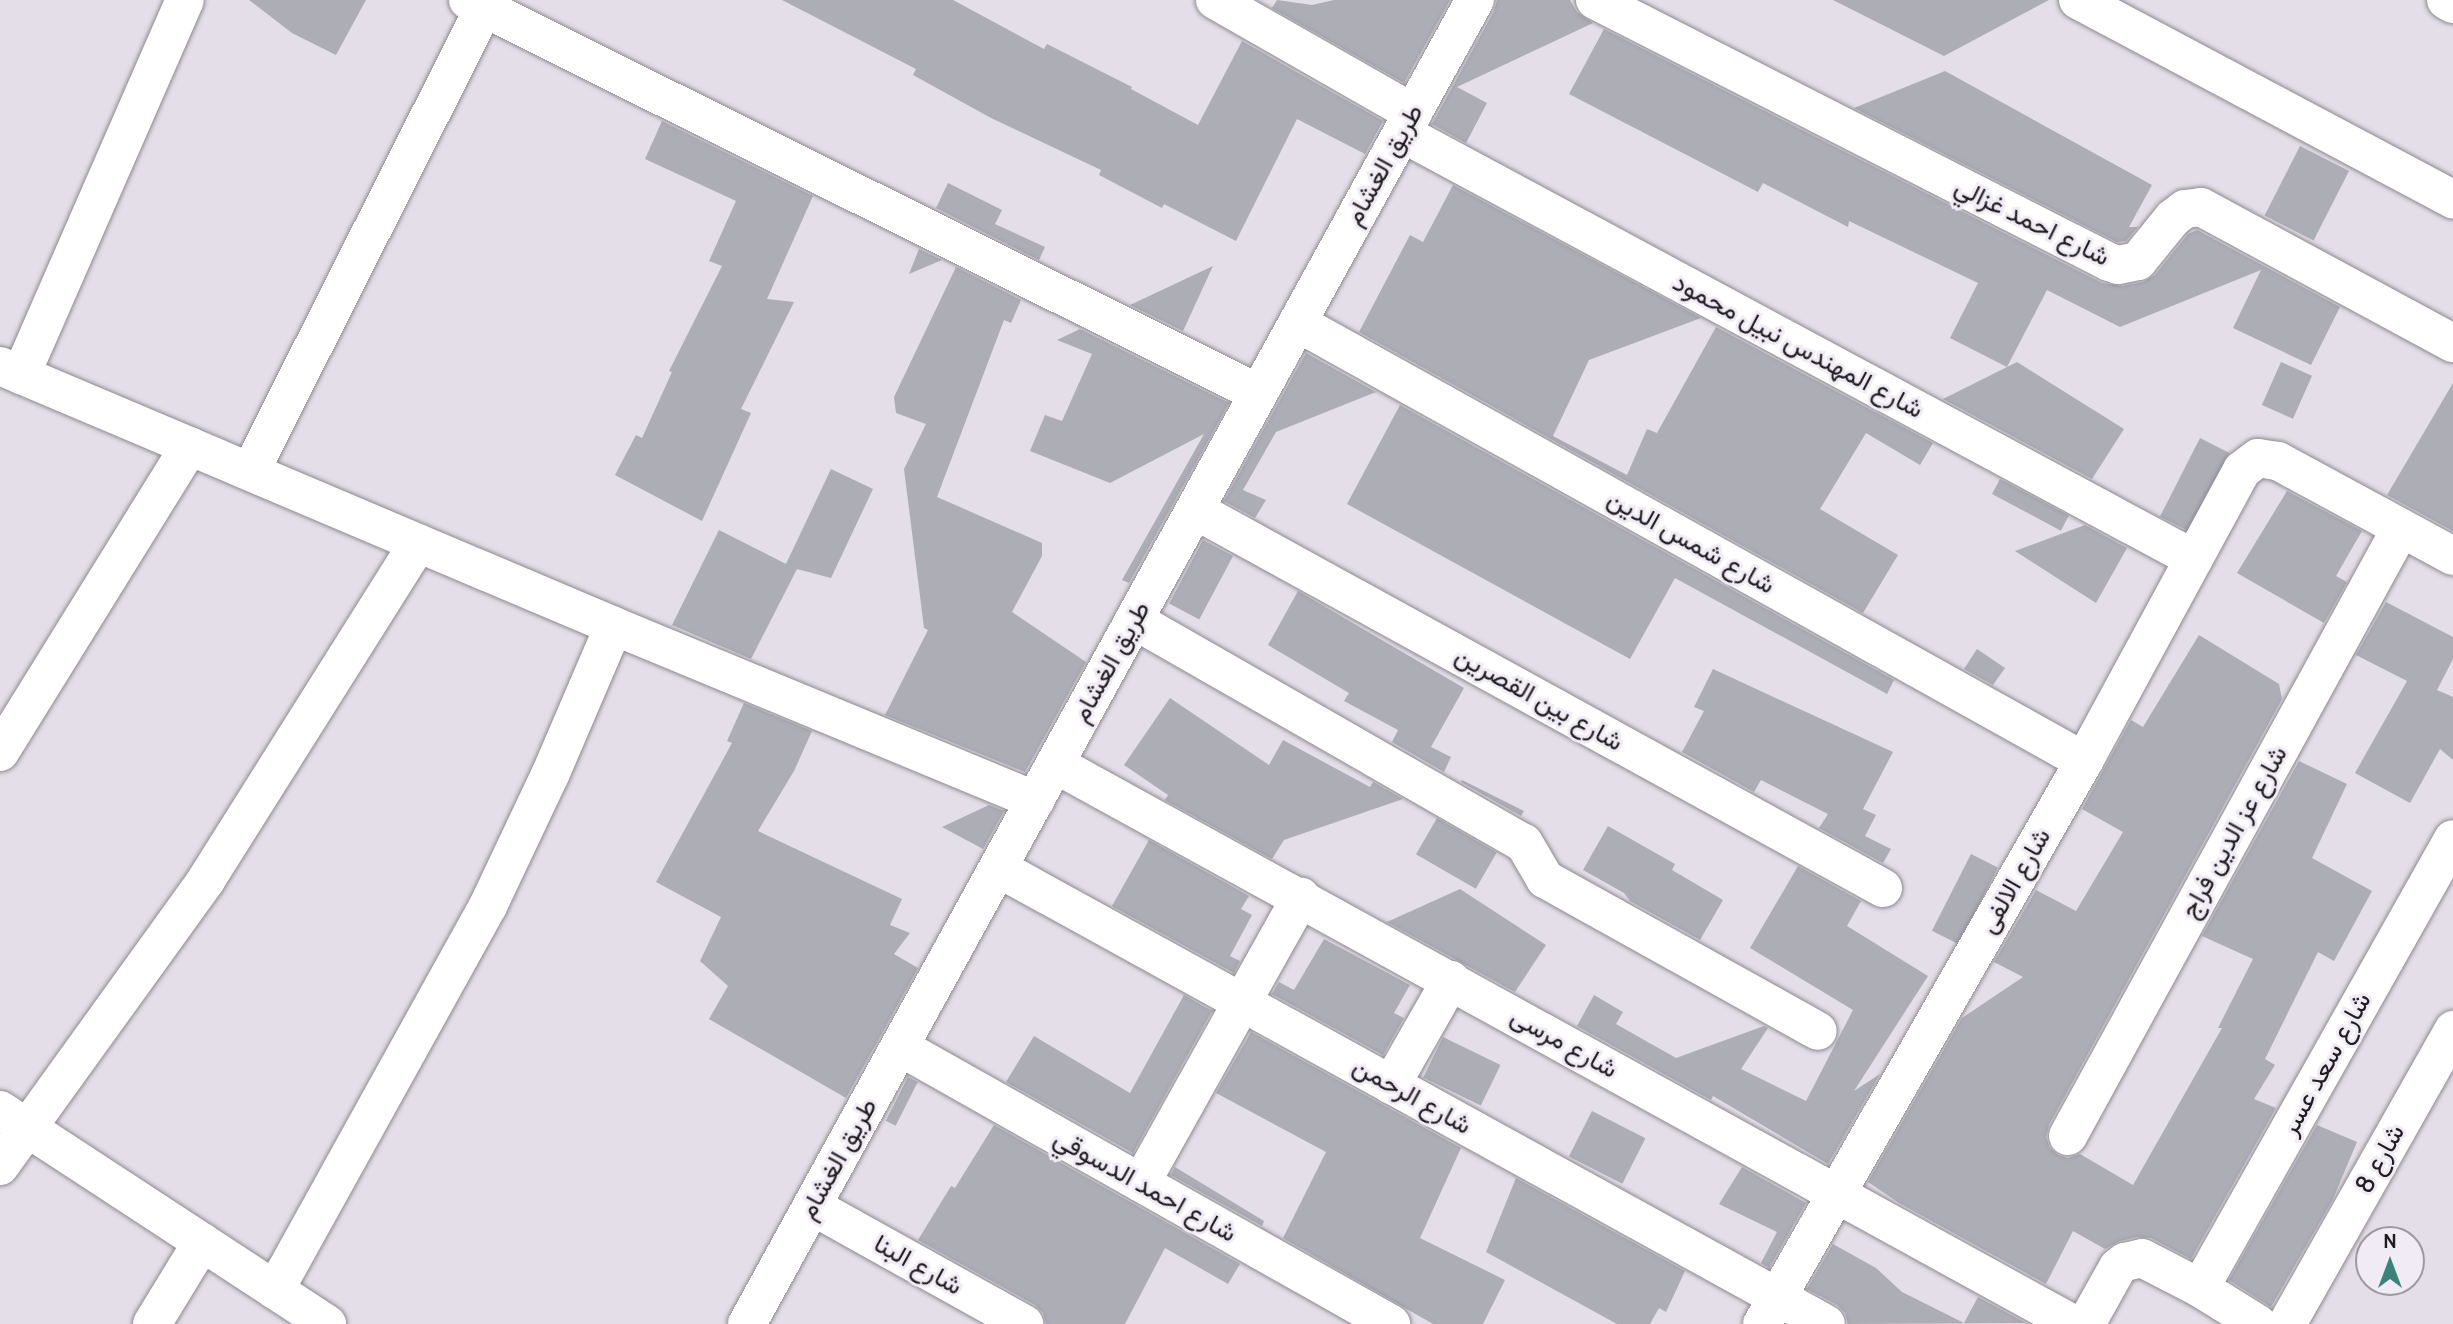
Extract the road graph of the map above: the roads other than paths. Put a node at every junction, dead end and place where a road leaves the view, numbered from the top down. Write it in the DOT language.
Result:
graph roads {
  1 [pos="186,0"];
  2 [pos="1215,0"];
  3 [pos="1475,0"];
  4 [pos="1595,0"];
  5 [pos="2078,0"];
  6 [pos="2446,0"];
  7 [pos="476,4"];
  8 [pos="2453,4"];
  9 [pos="1408,123"];
  10 [pos="2453,199"];
  11 [pos="1298,323"];
  12 [pos="2453,343"];
  13 [pos="10,370"];
  14 [pos="1258,393"];
  15 [pos="190,446"];
  16 [pos="251,470"];
  17 [pos="1195,510"];
  18 [pos="2401,528"];
  19 [pos="418,543"];
  20 [pos="2453,556"];
  21 [pos="2194,559"];
  22 [pos="1134,620"];
  23 [pos="614,626"];
  24 [pos="0,752"];
  25 [pos="2084,761"];
  26 [pos="1055,764"];
  27 [pos="1035,800"];
  28 [pos="2453,839"];
  29 [pos="998,868"];
  30 [pos="1883,888"];
  31 [pos="1301,897"];
  32 [pos="1451,980"];
  33 [pos="1242,1003"];
  34 [pos="2453,1030"];
  35 [pos="1818,1031"];
  36 [pos="900,1047"];
  37 [pos="1391,1085"];
  38 [pos="13,1119"];
  39 [pos="2068,1136"];
  40 [pos="0,1166"];
  41 [pos="1140,1183"];
  42 [pos="1836,1193"];
  43 [pos="811,1206"];
  44 [pos="202,1242"];
  45 [pos="2200,1288"];
  46 [pos="275,1290"];
  47 [pos="1770,1311"];
  48 [pos="152,1324"];
  49 [pos="327,1324"];
  50 [pos="747,1324"];
  51 [pos="1024,1324"];
  52 [pos="1391,1324"];
  53 [pos="1826,1324"];
  54 [pos="2073,1324"];
  55 [pos="2085,1324"];
  56 [pos="2258,1324"];
  57 [pos="2287,1324"];
  1 -- 13 [label="street"];
  2 -- 9 [label="street, شارع المهندس نبيل محمود"];
  3 -- 9 [label="street, طريق الغشام"];
  4 -- 12 [label="street, شارع احمد غزالي"];
  5 -- 10 [label="street"];
  6 -- 8 [label="street"];
  7 -- 14 [label="street"];
  7 -- 16 [label="street"];
  9 -- 11 [label="street, طريق الغشام"];
  9 -- 21 [label="street, شارع المهندس نبيل محمود"];
  11 -- 14 [label="street, طريق الغشام"];
  11 -- 25 [label="street, شارع شمس الدين"];
  13 -- 15 [label="street"];
  14 -- 17 [label="street, طريق الغشام"];
  15 -- 16 [label="street"];
  15 -- 24 [label="street"];
  16 -- 19 [label="street"];
  17 -- 22 [label="street, طريق الغشام"];
  17 -- 30 [label="street, شارع بين القصرين"];
  18 -- 20 [label="street"];
  18 -- 21 [label="street, شارع الالفى"];
  18 -- 39 [label="street, شارع عز الدين فراج"];
  19 -- 23 [label="street"];
  19 -- 38 [label="street"];
  21 -- 25 [label="street, شارع الالفى"];
  22 -- 26 [label="street, طريق الغشام"];
  22 -- 35 [label="street"];
  23 -- 27 [label="street"];
  23 -- 46 [label="street"];
  25 -- 42 [label="street, شارع الالفى"];
  26 -- 27 [label="street, طريق الغشام"];
  26 -- 31 [label="street, شارع مرسى"];
  27 -- 29 [label="street, طريق الغشام"];
  28 -- 45 [label="street, شارع سعد عسر"];
  29 -- 33 [label="street, شارع الرحمن"];
  29 -- 36 [label="street, طريق الغشام"];
  31 -- 32 [label="street, شارع مرسى"];
  31 -- 33 [label="street"];
  32 -- 37 [label="street"];
  32 -- 42 [label="street, شارع مرسى"];
  33 -- 37 [label="street, شارع الرحمن"];
  33 -- 41 [label="street"];
  34 -- 57 [label="street, شارع 8"];
  36 -- 41 [label="street, شارع احمد الدسوقي"];
  36 -- 43 [label="street, طريق الغشام"];
  37 -- 47 [label="street, شارع الرحمن"];
  38 -- 40 [label="street"];
  38 -- 44 [label="street"];
  41 -- 52 [label="street, شارع احمد الدسوقي"];
  42 -- 47 [label="street, شارع الالفى"];
  42 -- 54 [label="street, شارع مرسى"];
  43 -- 50 [label="street, طريق الغشام"];
  43 -- 51 [label="street, شارع البنا"];
  44 -- 46 [label="street"];
  44 -- 48 [label="street"];
  45 -- 55 [label="street"];
  45 -- 56 [label="street"];
  46 -- 49 [label="street"];
  47 -- 53 [label="street, شارع الرحمن"];
}
